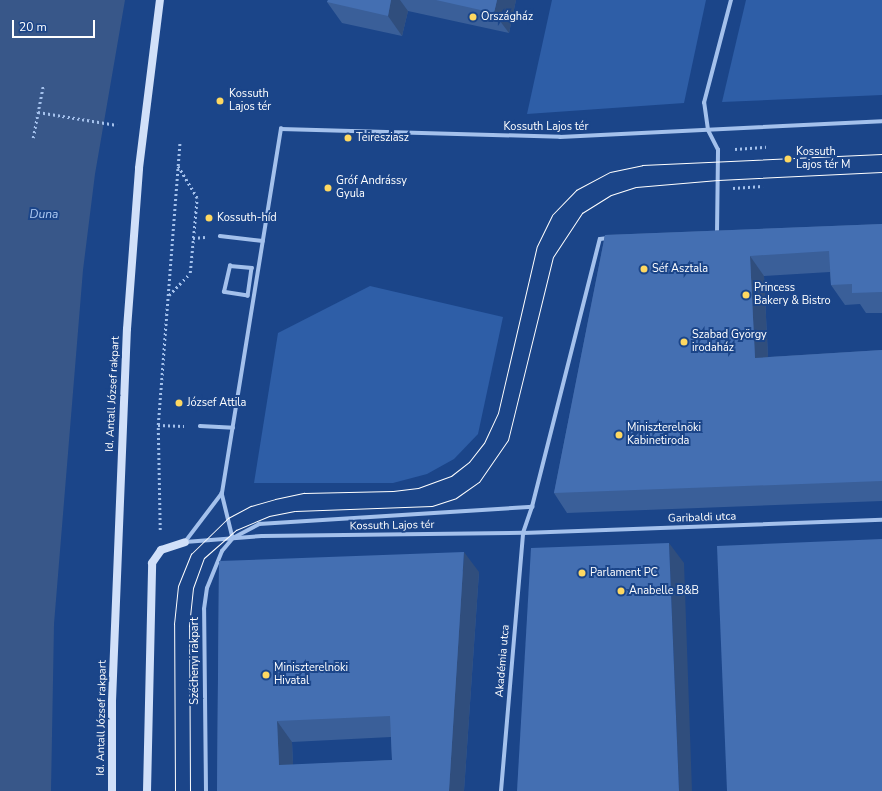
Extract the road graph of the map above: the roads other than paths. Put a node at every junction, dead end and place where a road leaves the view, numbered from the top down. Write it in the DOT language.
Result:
graph roads {
  1 [pos="160,0"];
  2 [pos="731,0"];
  3 [pos="882,121"];
  4 [pos="708,130"];
  5 [pos="724,234"];
  6 [pos="710,235"];
  7 [pos="717,235"];
  8 [pos="220,236"];
  9 [pos="616,238"];
  10 [pos="263,242"];
  11 [pos="230,266"];
  12 [pos="200,426"];
  13 [pos="232,428"];
  14 [pos="222,493"];
  15 [pos="532,507"];
  16 [pos="882,520"];
  17 [pos="523,534"];
  18 [pos="233,538"];
  19 [pos="186,542"];
  20 [pos="112,791"];
  21 [pos="147,791"];
  22 [pos="206,791"];
  23 [pos="501,791"];
  1 -- 20 [label="main road, Id. Antall József rakpart"];
  2 -- 4 [label="street"];
  3 -- 4 [label="street, Kossuth Lajos tér"];
  4 -- 7 [label="street"];
  4 -- 10 [label="street, Kossuth Lajos tér"];
  5 -- 7 [label="street"];
  6 -- 7 [label="street"];
  8 -- 10 [label="street"];
  9 -- 15 [label="street"];
  10 -- 13 [label="street, Kossuth Lajos tér"];
  11 -- 11 [label="street"];
  12 -- 13 [label="street"];
  13 -- 14 [label="street, Kossuth Lajos tér"];
  14 -- 18 [label="street, Kossuth Lajos tér"];
  14 -- 19 [label="street, Kossuth Lajos tér"];
  15 -- 17 [label="street"];
  15 -- 18 [label="street, Kossuth Lajos tér"];
  16 -- 17 [label="street, Garibaldi utca"];
  17 -- 18 [label="street, Kossuth Lajos tér"];
  17 -- 23 [label="street, Akadémia utca"];
  18 -- 19 [label="street, Kossuth Lajos tér"];
  18 -- 22 [label="street, Széchenyi rakpart"];
  19 -- 21 [label="main road"];
}
